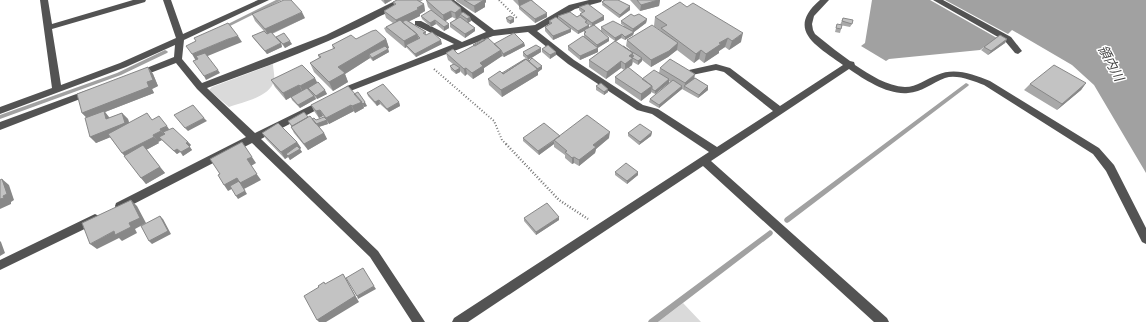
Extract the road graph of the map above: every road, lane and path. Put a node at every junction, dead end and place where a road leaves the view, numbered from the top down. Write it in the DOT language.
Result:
graph roads {
  1 [pos="44,0"];
  2 [pos="142,0"];
  3 [pos="167,0"];
  4 [pos="265,0"];
  5 [pos="403,0"];
  6 [pos="449,0"];
  7 [pos="499,0"];
  8 [pos="598,0"];
  9 [pos="825,0"];
  10 [pos="937,0"];
  11 [pos="418,23"];
  12 [pos="48,28"];
  13 [pos="530,30"];
  14 [pos="492,33"];
  15 [pos="180,38"];
  16 [pos="461,45"];
  17 [pos="1018,51"];
  18 [pos="178,59"];
  19 [pos="424,59"];
  20 [pos="851,64"];
  21 [pos="692,72"];
  22 [pos="125,79"];
  23 [pos="200,87"];
  24 [pos="57,89"];
  25 [pos="96,90"];
  26 [pos="0,111"];
  27 [pos="780,111"];
  28 [pos="0,126"];
  29 [pos="253,140"];
  30 [pos="717,152"];
  31 [pos="704,161"];
  32 [pos="600,229"];
  33 [pos="1146,239"];
  34 [pos="0,265"];
  35 [pos="419,322"];
  36 [pos="458,322"];
  37 [pos="883,322"];
  1 -- 12 [label="street"];
  2 -- 12 [label="street"];
  3 -- 15 [label="street"];
  4 -- 15 [label="street"];
  5 -- 23 [label="street"];
  6 -- 14 [label="street"];
  7 -- 13 [label="path"];
  8 -- 13 [label="street"];
  9 -- 20 [label="street"];
  10 -- 17 [label="street"];
  11 -- 16 [label="street"];
  12 -- 24 [label="street"];
  13 -- 14 [label="street"];
  13 -- 30 [label="street"];
  14 -- 16 [label="street"];
  15 -- 18 [label="street"];
  15 -- 24 [label="street"];
  16 -- 19 [label="street"];
  18 -- 22 [label="street"];
  18 -- 23 [label="street"];
  19 -- 29 [label="street"];
  19 -- 32 [label="path"];
  20 -- 27 [label="street"];
  20 -- 33 [label="street"];
  21 -- 27 [label="street"];
  23 -- 29 [label="street"];
  24 -- 26 [label="street"];
  25 -- 28 [label="street"];
  27 -- 30 [label="street"];
  29 -- 34 [label="street"];
  29 -- 35 [label="street"];
  30 -- 31 [label="street"];
  31 -- 32 [label="street"];
  31 -- 37 [label="street"];
  32 -- 36 [label="street"];
}
